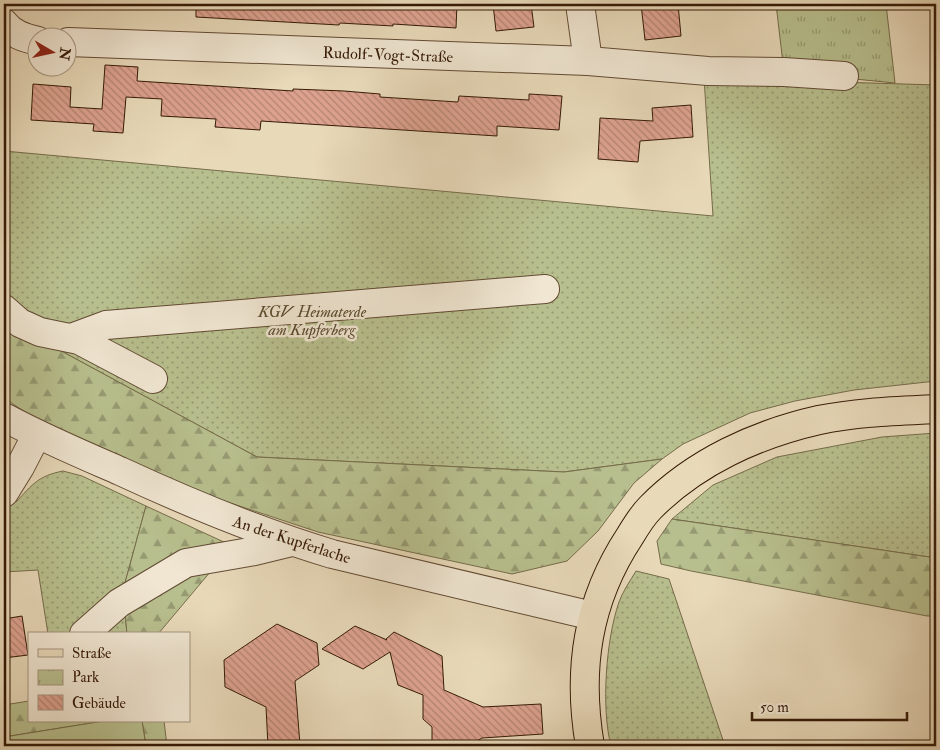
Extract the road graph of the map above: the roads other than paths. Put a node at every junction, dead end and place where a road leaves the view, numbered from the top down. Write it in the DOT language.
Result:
graph roads {
  1 [pos="580,4"];
  2 [pos="5,28"];
  3 [pos="28,38"];
  4 [pos="78,42"];
  5 [pos="588,61"];
  6 [pos="844,76"];
  7 [pos="545,289"];
  8 [pos="4,309"];
  9 [pos="71,338"];
  10 [pos="153,379"];
  11 [pos="936,409"];
  12 [pos="6,418"];
  13 [pos="37,434"];
  14 [pos="4,493"];
  15 [pos="292,542"];
  16 [pos="593,616"];
  17 [pos="86,632"];
  18 [pos="590,746"];
  1 -- 5 [label="street"];
  2 -- 3 [label="street"];
  4 -- 5 [label="street, Rudolf-Vogt-Straße"];
  5 -- 6 [label="street, Rudolf-Vogt-Straße"];
  7 -- 9 [label="street"];
  8 -- 9 [label="street"];
  9 -- 10 [label="street"];
  11 -- 16 [label="main road"];
  12 -- 13 [label="street, An der Kupferlache"];
  13 -- 14 [label="street"];
  13 -- 15 [label="street, An der Kupferlache"];
  15 -- 16 [label="street, An der Kupferlache"];
  15 -- 17 [label="street"];
  16 -- 18 [label="main road"];
}
